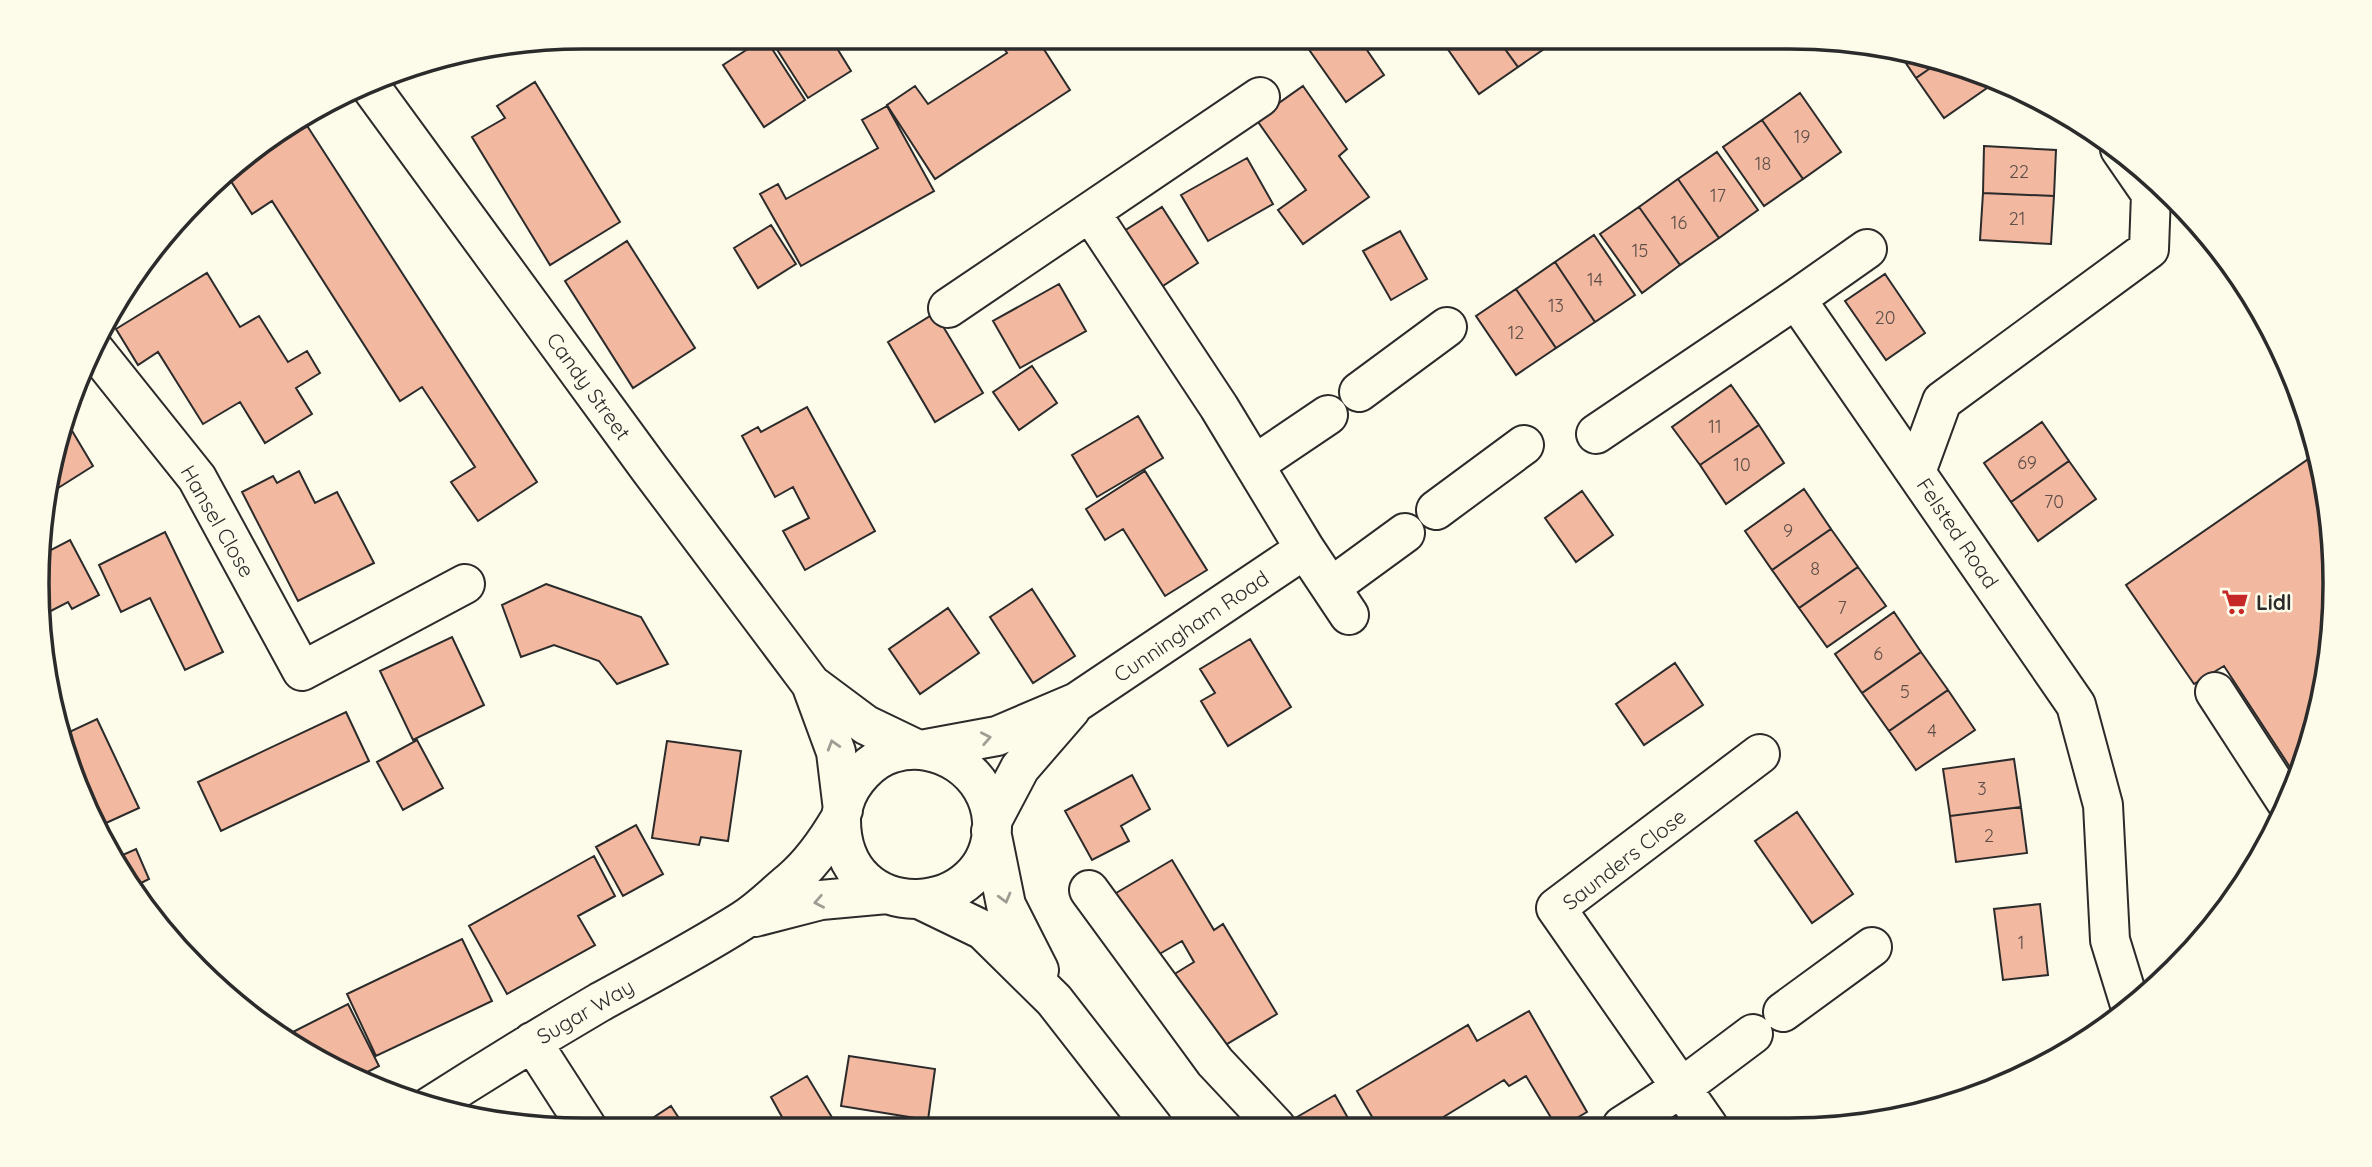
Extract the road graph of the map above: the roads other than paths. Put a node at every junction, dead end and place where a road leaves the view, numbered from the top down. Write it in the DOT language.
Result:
graph roads {
  1 [pos="374,92"];
  2 [pos="1260,97"];
  3 [pos="2146,187"];
  4 [pos="1090,212"];
  5 [pos="1867,249"];
  6 [pos="1796,299"];
  7 [pos="948,307"];
  8 [pos="1447,327"];
  9 [pos="100,357"];
  10 [pos="1359,392"];
  11 [pos="1328,415"];
  12 [pos="1596,434"];
  13 [pos="1524,445"];
  14 [pos="1254,465"];
  15 [pos="1916,472"];
  16 [pos="1436,510"];
  17 [pos="1405,533"];
  18 [pos="1305,550"];
  19 [pos="465,584"];
  20 [pos="811,684"];
  21 [pos="2215,692"];
  22 [pos="1077,702"];
  23 [pos="917,750"];
  24 [pos="1760,754"];
  25 [pos="2280,792"];
  26 [pos="842,813"];
  27 [pos="991,826"];
  28 [pos="1089,891"];
  29 [pos="904,897"];
  30 [pos="745,920"];
  31 [pos="1872,947"];
  32 [pos="2127,997"];
  33 [pos="1054,1000"];
  34 [pos="1783,1012"];
  35 [pos="1753,1034"];
  36 [pos="531,1042"];
  37 [pos="1681,1088"];
  38 [pos="442,1099"];
  39 [pos="581,1118"];
  40 [pos="1145,1118"];
  41 [pos="1268,1118"];
  42 [pos="1634,1118"];
  43 [pos="1702,1118"];
  1 -- 20 [label="street, Candy Street"];
  2 -- 4 [label="street"];
  3 -- 15 [label="street, Felsted Road"];
  4 -- 7 [label="street"];
  4 -- 14 [label="street"];
  5 -- 6 [label="street"];
  6 -- 12 [label="street"];
  6 -- 15 [label="street"];
  8 -- 10 [label="street"];
  9 -- 19 [label="street, Hansel Close"];
  11 -- 14 [label="street"];
  13 -- 16 [label="street"];
  14 -- 18 [label="street"];
  15 -- 32 [label="street, Felsted Road"];
  17 -- 18 [label="street"];
  18 -- 22 [label="street, Cunningham Road"];
  20 -- 23 [label="street, Candy Street"];
  26 -- 20 [label="street, Candy Street, one-way"];
  21 -- 25 [label="street"];
  23 -- 22 [label="street, Cunningham Road, one-way"];
  22 -- 27 [label="street, Cunningham Road"];
  23 -- 26 [label="street"];
  23 -- 27 [label="street"];
  24 -- 37 [label="street, Saunders Close"];
  26 -- 29 [label="street"];
  26 -- 30 [label="street, Sugar Way"];
  27 -- 29 [label="street"];
  27 -- 33 [label="street, one-way"];
  28 -- 41 [label="street"];
  29 -- 30 [label="street, Sugar Way, one-way"];
  29 -- 33 [label="street"];
  30 -- 36 [label="street, Sugar Way"];
  31 -- 34 [label="street"];
  33 -- 40 [label="street"];
  35 -- 37 [label="street"];
  36 -- 38 [label="street, Sugar Way"];
  36 -- 39 [label="street"];
  37 -- 42 [label="street"];
  37 -- 43 [label="street, Saunders Close"];
}
